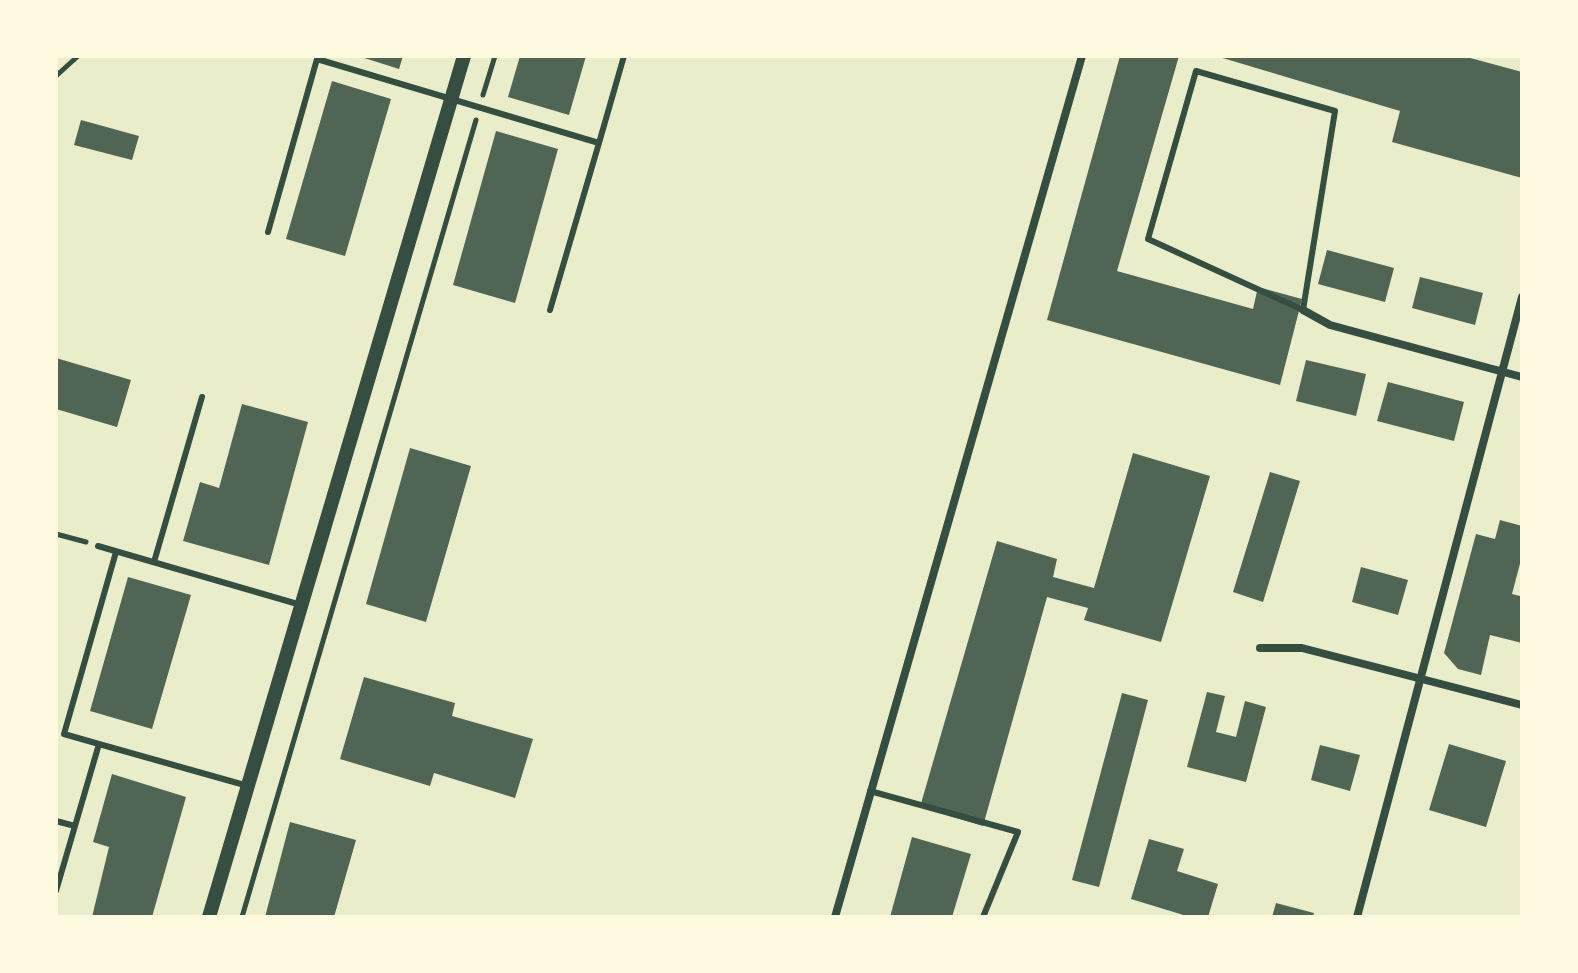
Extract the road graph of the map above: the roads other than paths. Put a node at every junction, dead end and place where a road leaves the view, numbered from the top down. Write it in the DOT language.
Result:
graph roads {
  1 [pos="464,56"];
  2 [pos="624,56"];
  3 [pos="1082,56"];
  4 [pos="317,57"];
  5 [pos="452,99"];
  6 [pos="599,143"];
  7 [pos="268,232"];
  8 [pos="1522,297"];
  9 [pos="550,310"];
  10 [pos="1303,310"];
  11 [pos="1503,372"];
  12 [pos="1522,377"];
  13 [pos="202,397"];
  14 [pos="98,546"];
  15 [pos="116,552"];
  16 [pos="154,562"];
  17 [pos="302,605"];
  18 [pos="1260,648"];
  19 [pos="1419,679"];
  20 [pos="1522,705"];
  21 [pos="99,744"];
  22 [pos="248,786"];
  23 [pos="870,791"];
  24 [pos="56,821"];
  25 [pos="75,826"];
  26 [pos="56,891"];
  27 [pos="209,917"];
  28 [pos="835,917"];
  29 [pos="983,917"];
  30 [pos="1357,917"];
  1 -- 5 [label="street"];
  2 -- 6 [label="lane"];
  3 -- 23 [label="street"];
  4 -- 5 [label="lane"];
  4 -- 7 [label="lane"];
  5 -- 6 [label="lane"];
  5 -- 17 [label="street"];
  6 -- 9 [label="lane"];
  8 -- 11 [label="street"];
  10 -- 10 [label="lane"];
  10 -- 11 [label="street"];
  11 -- 12 [label="street"];
  11 -- 19 [label="street"];
  13 -- 16 [label="lane"];
  14 -- 15 [label="lane"];
  15 -- 16 [label="lane"];
  15 -- 21 [label="lane"];
  16 -- 17 [label="lane"];
  17 -- 22 [label="street"];
  18 -- 19 [label="street"];
  19 -- 20 [label="street"];
  19 -- 30 [label="street"];
  21 -- 22 [label="lane"];
  21 -- 25 [label="lane"];
  22 -- 27 [label="street"];
  23 -- 28 [label="street"];
  23 -- 29 [label="lane"];
  24 -- 25 [label="lane"];
  25 -- 26 [label="lane"];
}
